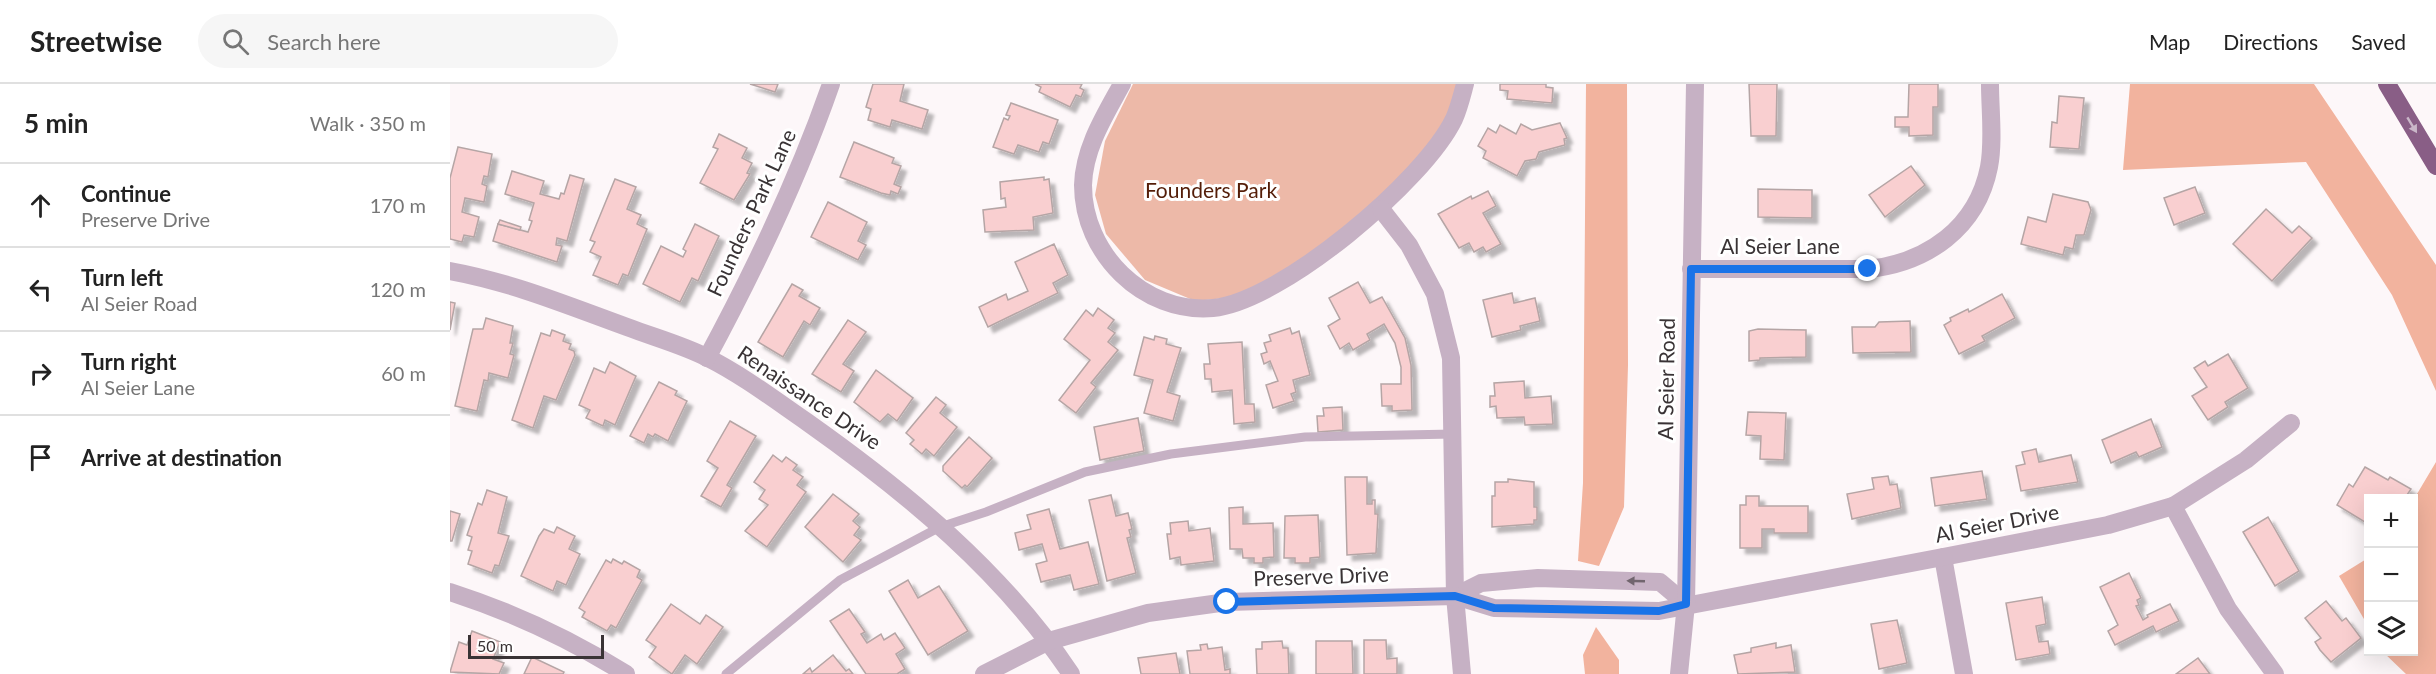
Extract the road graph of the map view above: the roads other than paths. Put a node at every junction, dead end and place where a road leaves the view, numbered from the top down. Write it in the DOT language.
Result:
graph roads {
  1 [pos="831,84"];
  2 [pos="1122,84"];
  3 [pos="1465,84"];
  4 [pos="1695,84"];
  5 [pos="1990,84"];
  6 [pos="2387,84"];
  7 [pos="2436,166"];
  8 [pos="1381,208"];
  9 [pos="1691,269"];
  10 [pos="450,271"];
  11 [pos="707,357"];
  12 [pos="2290,423"];
  13 [pos="1453,434"];
  14 [pos="2173,506"];
  15 [pos="940,527"];
  16 [pos="1943,557"];
  17 [pos="450,592"];
  18 [pos="1455,596"];
  19 [pos="1686,604"];
  20 [pos="1050,641"];
  21 [pos="626,674"];
  22 [pos="726,674"];
  23 [pos="984,674"];
  24 [pos="1071,674"];
  25 [pos="1462,674"];
  26 [pos="1679,674"];
  27 [pos="1964,674"];
  28 [pos="2275,674"];
  1 -- 11 [label="street, Founders Park Lane"];
  2 -- 8 [label="street"];
  3 -- 8 [label="street"];
  4 -- 9 [label="street, Al Seier Road"];
  5 -- 9 [label="street, Al Seier Lane"];
  6 -- 7 [label="highway, one-way"];
  8 -- 13 [label="street"];
  9 -- 19 [label="street, Al Seier Road"];
  10 -- 11 [label="street, Renaissance Drive"];
  11 -- 15 [label="street, Renaissance Drive"];
  12 -- 14 [label="street, Al Seier Drive"];
  13 -- 15 [label="lane"];
  13 -- 18 [label="street"];
  14 -- 16 [label="street, Al Seier Drive"];
  14 -- 28 [label="street"];
  15 -- 20 [label="street, Renaissance Drive"];
  15 -- 22 [label="lane"];
  16 -- 19 [label="street, Al Seier Drive"];
  16 -- 27 [label="street"];
  17 -- 21 [label="street"];
  18 -- 19 [label="street, Preserve Drive"];
  19 -- 18 [label="street, Preserve Drive, one-way"];
  18 -- 20 [label="street, Preserve Drive"];
  18 -- 25 [label="street"];
  19 -- 26 [label="street, Al Seier Road"];
  20 -- 23 [label="street, Preserve Drive"];
  20 -- 24 [label="street, Renaissance Drive"];
}
